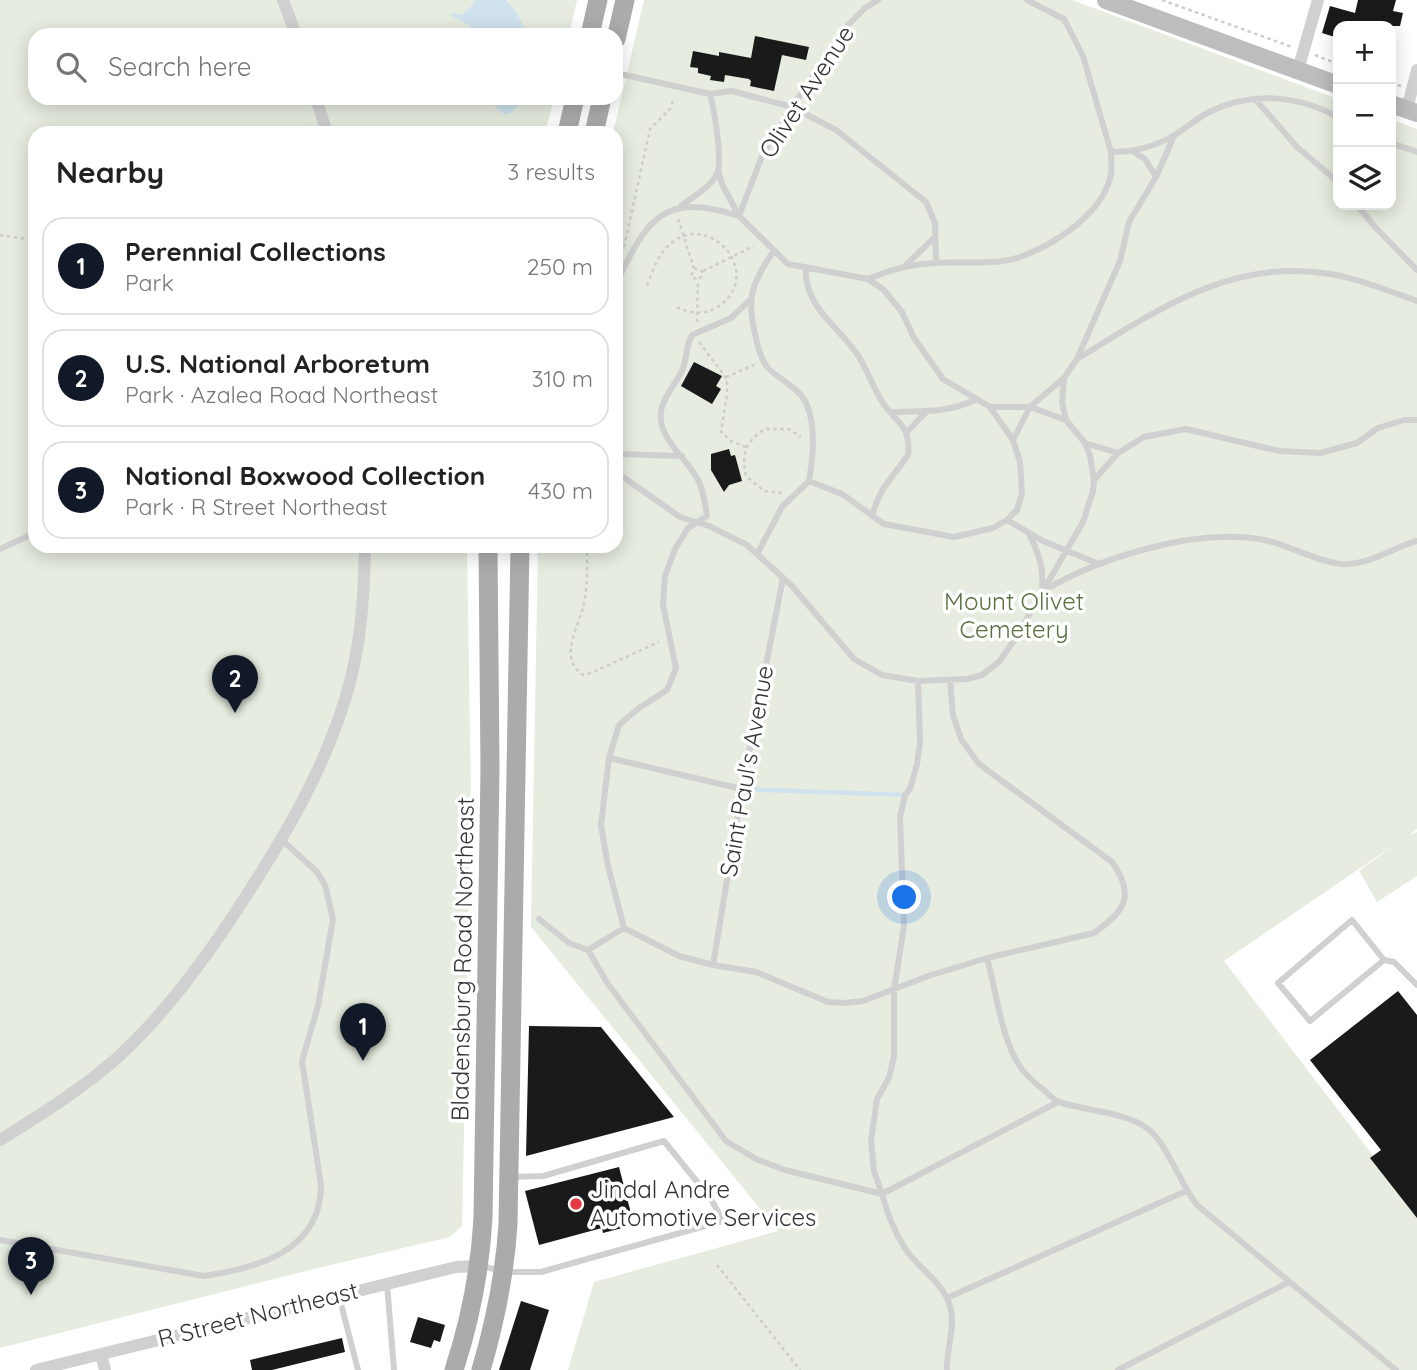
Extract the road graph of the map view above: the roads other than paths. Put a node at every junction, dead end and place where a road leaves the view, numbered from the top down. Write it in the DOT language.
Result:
graph roads {
  1 [pos="283,0"];
  2 [pos="598,0"];
  3 [pos="625,0"];
  4 [pos="878,0"];
  5 [pos="1027,0"];
  6 [pos="1106,0"];
  7 [pos="1317,1"];
  8 [pos="293,28"];
  9 [pos="592,28"];
  10 [pos="619,28"];
  11 [pos="1298,70"];
  12 [pos="1417,70"];
  13 [pos="623,74"];
  14 [pos="1335,84"];
  15 [pos="710,94"];
  16 [pos="1256,100"];
  17 [pos="318,105"];
  18 [pos="574,105"];
  19 [pos="601,105"];
  20 [pos="792,107"];
  21 [pos="1405,109"];
  22 [pos="1333,114"];
  23 [pos="325,126"];
  24 [pos="569,126"];
  25 [pos="596,126"];
  26 [pos="1174,136"];
  27 [pos="1396,145"];
  28 [pos="1111,152"];
  29 [pos="1134,152"];
  30 [pos="1417,152"];
  31 [pos="718,170"];
  32 [pos="1156,177"];
  33 [pos="1333,178"];
  34 [pos="679,207"];
  35 [pos="1361,210"];
  36 [pos="739,216"];
  37 [pos="935,237"];
  38 [pos="773,252"];
  39 [pos="936,262"];
  40 [pos="905,266"];
  41 [pos="806,269"];
  42 [pos="623,270"];
  43 [pos="1417,270"];
  44 [pos="868,279"];
  45 [pos="749,301"];
  46 [pos="1417,301"];
  47 [pos="1077,359"];
  48 [pos="1064,378"];
  49 [pos="975,400"];
  50 [pos="990,407"];
  51 [pos="1030,407"];
  52 [pos="891,412"];
  53 [pos="926,412"];
  54 [pos="1066,420"];
  55 [pos="1417,420"];
  56 [pos="908,432"];
  57 [pos="1013,440"];
  58 [pos="1085,443"];
  59 [pos="1118,453"];
  60 [pos="623,454"];
  61 [pos="682,456"];
  62 [pos="623,477"];
  63 [pos="1094,480"];
  64 [pos="809,481"];
  65 [pos="872,516"];
  66 [pos="1007,520"];
  67 [pos="697,523"];
  68 [pos="1030,534"];
  69 [pos="28,536"];
  70 [pos="1417,541"];
  71 [pos="0,549"];
  72 [pos="1066,552"];
  73 [pos="365,553"];
  74 [pos="488,553"];
  75 [pos="520,553"];
  76 [pos="757,554"];
  77 [pos="1099,564"];
  78 [pos="783,578"];
  79 [pos="1042,592"];
  80 [pos="950,680"];
  81 [pos="918,681"];
  82 [pos="609,758"];
  83 [pos="742,789"];
  84 [pos="281,839"];
  85 [pos="539,919"];
  86 [pos="624,928"];
  87 [pos="588,950"];
  88 [pos="988,958"];
  89 [pos="1384,960"];
  90 [pos="713,965"];
  91 [pos="1417,985"];
  92 [pos="894,990"];
  93 [pos="488,1010"];
  94 [pos="512,1010"];
  95 [pos="1058,1102"];
  96 [pos="0,1140"];
  97 [pos="509,1177"];
  98 [pos="1186,1191"];
  99 [pos="882,1194"];
  100 [pos="0,1240"];
  101 [pos="480,1266"];
  102 [pos="505,1272"];
  103 [pos="1289,1282"];
  104 [pos="387,1284"];
  105 [pos="339,1296"];
  106 [pos="947,1298"];
  107 [pos="101,1354"];
  108 [pos="36,1370"];
  109 [pos="105,1370"];
  110 [pos="358,1370"];
  111 [pos="394,1370"];
  112 [pos="454,1370"];
  113 [pos="481,1370"];
  114 [pos="947,1370"];
  115 [pos="1118,1370"];
  116 [pos="1395,1370"];
  1 -- 8 [label="street"];
  2 -- 9 [label="main road"];
  3 -- 10 [label="main road"];
  4 -- 20 [label="lane, Olivet Avenue"];
  5 -- 28 [label="lane"];
  6 -- 11 [label="main road"];
  7 -- 11 [label="street"];
  11 -- 14 [label="main road"];
  12 -- 21 [label="street"];
  13 -- 15 [label="lane"];
  15 -- 20 [label="lane"];
  15 -- 31 [label="lane, Olivet Avenue"];
  16 -- 22 [label="lane"];
  16 -- 26 [label="lane"];
  16 -- 33 [label="lane"];
  17 -- 23 [label="street"];
  18 -- 24 [label="main road"];
  19 -- 25 [label="main road"];
  20 -- 36 [label="lane, Olivet Avenue"];
  20 -- 37 [label="lane"];
  26 -- 29 [label="lane"];
  26 -- 32 [label="lane"];
  27 -- 30 [label="lane"];
  28 -- 29 [label="lane"];
  28 -- 39 [label="lane"];
  29 -- 32 [label="lane"];
  31 -- 34 [label="lane"];
  31 -- 36 [label="lane"];
  32 -- 47 [label="lane"];
  34 -- 36 [label="lane"];
  34 -- 42 [label="lane"];
  35 -- 43 [label="lane"];
  36 -- 38 [label="lane"];
  37 -- 39 [label="lane"];
  37 -- 40 [label="lane"];
  38 -- 41 [label="lane"];
  38 -- 45 [label="lane"];
  39 -- 40 [label="lane"];
  40 -- 44 [label="lane"];
  41 -- 44 [label="lane"];
  41 -- 52 [label="lane"];
  44 -- 49 [label="lane"];
  45 -- 61 [label="lane"];
  45 -- 64 [label="lane"];
  46 -- 47 [label="lane"];
  47 -- 48 [label="lane"];
  48 -- 51 [label="lane"];
  48 -- 54 [label="lane"];
  49 -- 50 [label="lane"];
  49 -- 53 [label="lane"];
  50 -- 51 [label="lane"];
  50 -- 57 [label="lane"];
  51 -- 54 [label="lane"];
  51 -- 57 [label="lane"];
  52 -- 53 [label="lane"];
  52 -- 56 [label="lane"];
  53 -- 56 [label="lane"];
  54 -- 58 [label="lane"];
  55 -- 59 [label="lane"];
  56 -- 65 [label="lane"];
  57 -- 66 [label="lane"];
  58 -- 59 [label="lane"];
  58 -- 63 [label="lane"];
  59 -- 63 [label="lane"];
  60 -- 61 [label="lane"];
  61 -- 67 [label="lane"];
  62 -- 67 [label="lane"];
  63 -- 72 [label="lane"];
  64 -- 65 [label="lane"];
  64 -- 76 [label="lane"];
  65 -- 66 [label="lane"];
  66 -- 68 [label="lane"];
  67 -- 76 [label="lane"];
  67 -- 82 [label="lane"];
  68 -- 72 [label="lane"];
  68 -- 79 [label="lane"];
  69 -- 71 [label="lane"];
  70 -- 77 [label="lane"];
  72 -- 77 [label="lane"];
  72 -- 79 [label="lane"];
  73 -- 84 [label="street"];
  74 -- 93 [label="main road, Bladensburg Road Northeast"];
  75 -- 94 [label="main road, Bladensburg Road Northeast"];
  76 -- 78 [label="lane"];
  77 -- 79 [label="lane"];
  78 -- 81 [label="lane"];
  78 -- 83 [label="lane, Saint Paul's Avenue"];
  79 -- 80 [label="lane"];
  80 -- 81 [label="lane"];
  80 -- 88 [label="lane"];
  81 -- 92 [label="lane"];
  82 -- 83 [label="lane"];
  82 -- 86 [label="lane"];
  83 -- 90 [label="lane, Saint Paul's Avenue"];
  84 -- 96 [label="street"];
  84 -- 100 [label="lane"];
  85 -- 87 [label="lane"];
  86 -- 87 [label="lane"];
  86 -- 90 [label="lane"];
  87 -- 99 [label="lane"];
  88 -- 92 [label="lane"];
  88 -- 95 [label="lane"];
  89 -- 89 [label="lane"];
  89 -- 91 [label="lane"];
  90 -- 92 [label="lane"];
  92 -- 99 [label="lane"];
  93 -- 94 [label="main road"];
  93 -- 101 [label="main road, Bladensburg Road Northeast"];
  94 -- 97 [label="main road, Bladensburg Road Northeast"];
  95 -- 98 [label="lane"];
  95 -- 99 [label="lane"];
  97 -- 102 [label="main road, Bladensburg Road Northeast"];
  97 -- 102 [label="lane"];
  98 -- 103 [label="lane"];
  98 -- 106 [label="lane"];
  99 -- 106 [label="lane"];
  101 -- 102 [label="lane"];
  101 -- 104 [label="street, R Street Northeast"];
  101 -- 112 [label="main road, Bladensburg Road Northeast"];
  102 -- 113 [label="main road, Bladensburg Road Northeast"];
  103 -- 115 [label="lane"];
  103 -- 116 [label="lane"];
  104 -- 105 [label="street, R Street Northeast"];
  104 -- 111 [label="lane"];
  105 -- 107 [label="street, R Street Northeast"];
  105 -- 110 [label="lane"];
  106 -- 114 [label="lane"];
  107 -- 108 [label="street, R Street Northeast"];
  107 -- 109 [label="street"];
}
